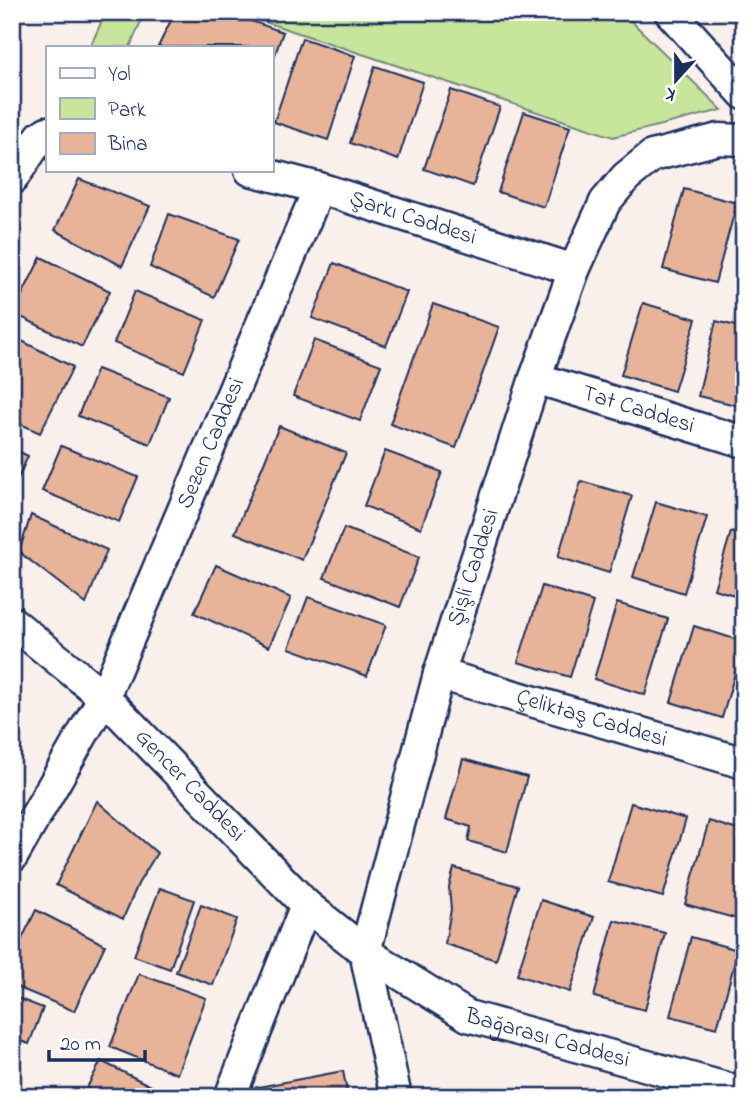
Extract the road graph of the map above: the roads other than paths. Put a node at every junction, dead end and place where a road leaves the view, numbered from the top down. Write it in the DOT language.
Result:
graph roads {
  1 [pos="670,12"];
  2 [pos="744,94"];
  3 [pos="46,133"];
  4 [pos="744,140"];
  5 [pos="258,172"];
  6 [pos="12,179"];
  7 [pos="318,188"];
  8 [pos="574,270"];
  9 [pos="535,378"];
  10 [pos="744,442"];
  11 [pos="12,622"];
  12 [pos="439,674"];
  13 [pos="104,697"];
  14 [pos="744,763"];
  15 [pos="12,857"];
  16 [pos="306,905"];
  17 [pos="365,952"];
  18 [pos="744,1093"];
  19 [pos="230,1097"];
  20 [pos="396,1097"];
  1 -- 2 [label="street"];
  3 -- 6 [label="street"];
  4 -- 8 [label="street, Şişli Caddesi"];
  5 -- 7 [label="street, Şarkı Caddesi"];
  7 -- 8 [label="street, Şarkı Caddesi"];
  7 -- 13 [label="street, Sezen Caddesi"];
  8 -- 9 [label="street, Şişli Caddesi"];
  9 -- 10 [label="street, Tat Caddesi"];
  9 -- 12 [label="street, Şişli Caddesi"];
  11 -- 13 [label="street, Gencer Caddesi"];
  12 -- 14 [label="street, Çeliktaş Caddesi"];
  12 -- 17 [label="street, Şişli Caddesi"];
  13 -- 15 [label="street, Sezen Caddesi"];
  13 -- 16 [label="street, Gencer Caddesi"];
  16 -- 17 [label="street, Gencer Caddesi"];
  16 -- 19 [label="street"];
  17 -- 18 [label="street, Bağarası Caddesi"];
  17 -- 20 [label="street, Şişli Caddesi"];
}
